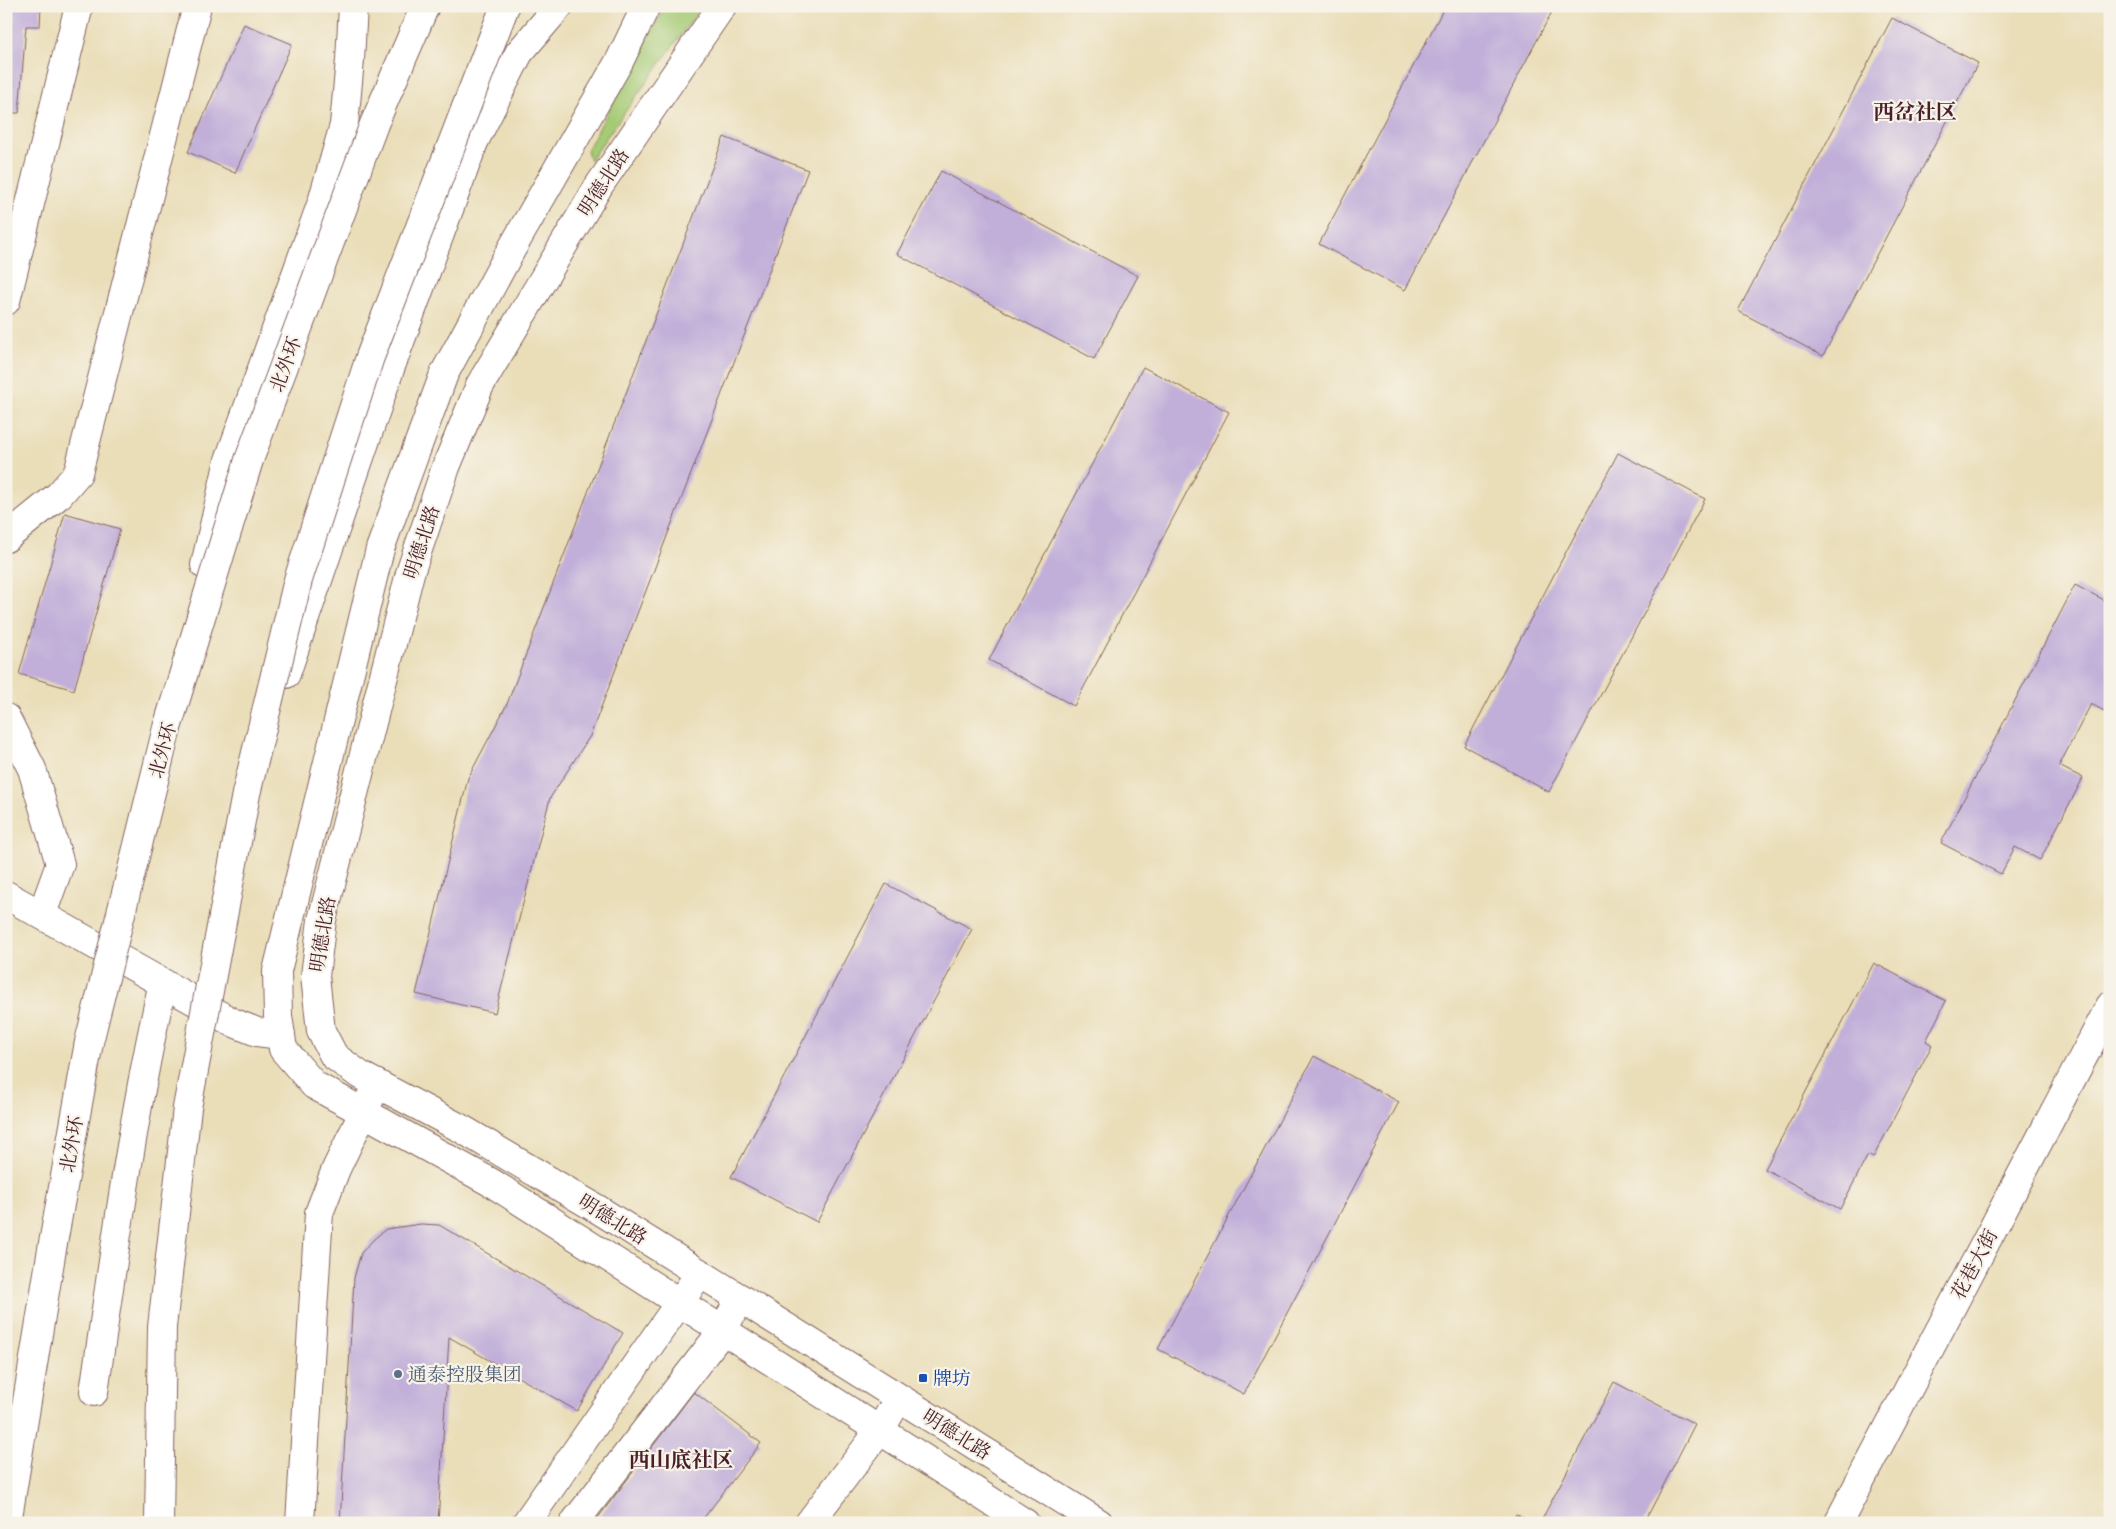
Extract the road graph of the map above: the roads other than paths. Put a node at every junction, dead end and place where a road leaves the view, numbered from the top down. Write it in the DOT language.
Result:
graph roads {
  1 [pos="78,6"];
  2 [pos="193,6"];
  3 [pos="353,6"];
  4 [pos="425,6"];
  5 [pos="505,6"];
  6 [pos="559,6"];
  7 [pos="646,6"];
  8 [pos="722,6"];
  9 [pos="13,247"];
  10 [pos="6,301"];
  11 [pos="6,538"];
  12 [pos="6,718"];
  13 [pos="167,728"];
  14 [pos="246,794"];
  15 [pos="6,894"];
  16 [pos="42,914"];
  17 [pos="163,983"];
  18 [pos="2110,1006"];
  19 [pos="321,1031"];
  20 [pos="281,1035"];
  21 [pos="377,1084"];
  22 [pos="365,1113"];
  23 [pos="700,1273"];
  24 [pos="740,1298"];
  25 [pos="680,1303"];
  26 [pos="723,1330"];
  27 [pos="94,1392"];
  28 [pos="899,1398"];
  29 [pos="880,1430"];
  30 [pos="7,1523"];
  31 [pos="159,1523"];
  32 [pos="300,1523"];
  33 [pos="526,1523"];
  34 [pos="574,1523"];
  35 [pos="809,1523"];
  36 [pos="1025,1523"];
  37 [pos="1098,1523"];
  38 [pos="1838,1523"];
  1 -- 9 [label="main road"];
  2 -- 11 [label="main road"];
  3 -- 13 [label="main road, bridge"];
  4 -- 13 [label="main road, 北外环, bridge"];
  5 -- 14 [label="main road, bridge"];
  6 -- 14 [label="main road, bridge"];
  7 -- 20 [label="main road, 明德北路"];
  8 -- 19 [label="main road, 明德北路"];
  9 -- 10 [label="main road"];
  12 -- 16 [label="main road"];
  13 -- 30 [label="main road, 北外环, bridge"];
  14 -- 31 [label="main road, bridge"];
  15 -- 16 [label="main road"];
  16 -- 17 [label="main road"];
  17 -- 20 [label="main road"];
  17 -- 27 [label="main road"];
  18 -- 38 [label="main road, 花巷大街"];
  19 -- 20 [label="main road"];
  19 -- 21 [label="main road, 明德北路"];
  20 -- 22 [label="main road, 明德北路"];
  21 -- 22 [label="main road"];
  21 -- 23 [label="main road, 明德北路"];
  22 -- 25 [label="main road, 明德北路"];
  22 -- 32 [label="main road"];
  23 -- 24 [label="main road, 明德北路"];
  23 -- 25 [label="main road"];
  24 -- 26 [label="main road"];
  24 -- 28 [label="main road, 明德北路"];
  25 -- 26 [label="main road, 明德北路"];
  25 -- 33 [label="main road"];
  26 -- 29 [label="main road, 明德北路"];
  26 -- 34 [label="main road"];
  28 -- 29 [label="main road"];
  28 -- 37 [label="main road, 明德北路"];
  29 -- 35 [label="main road"];
  29 -- 36 [label="main road, 明德北路"];
}
